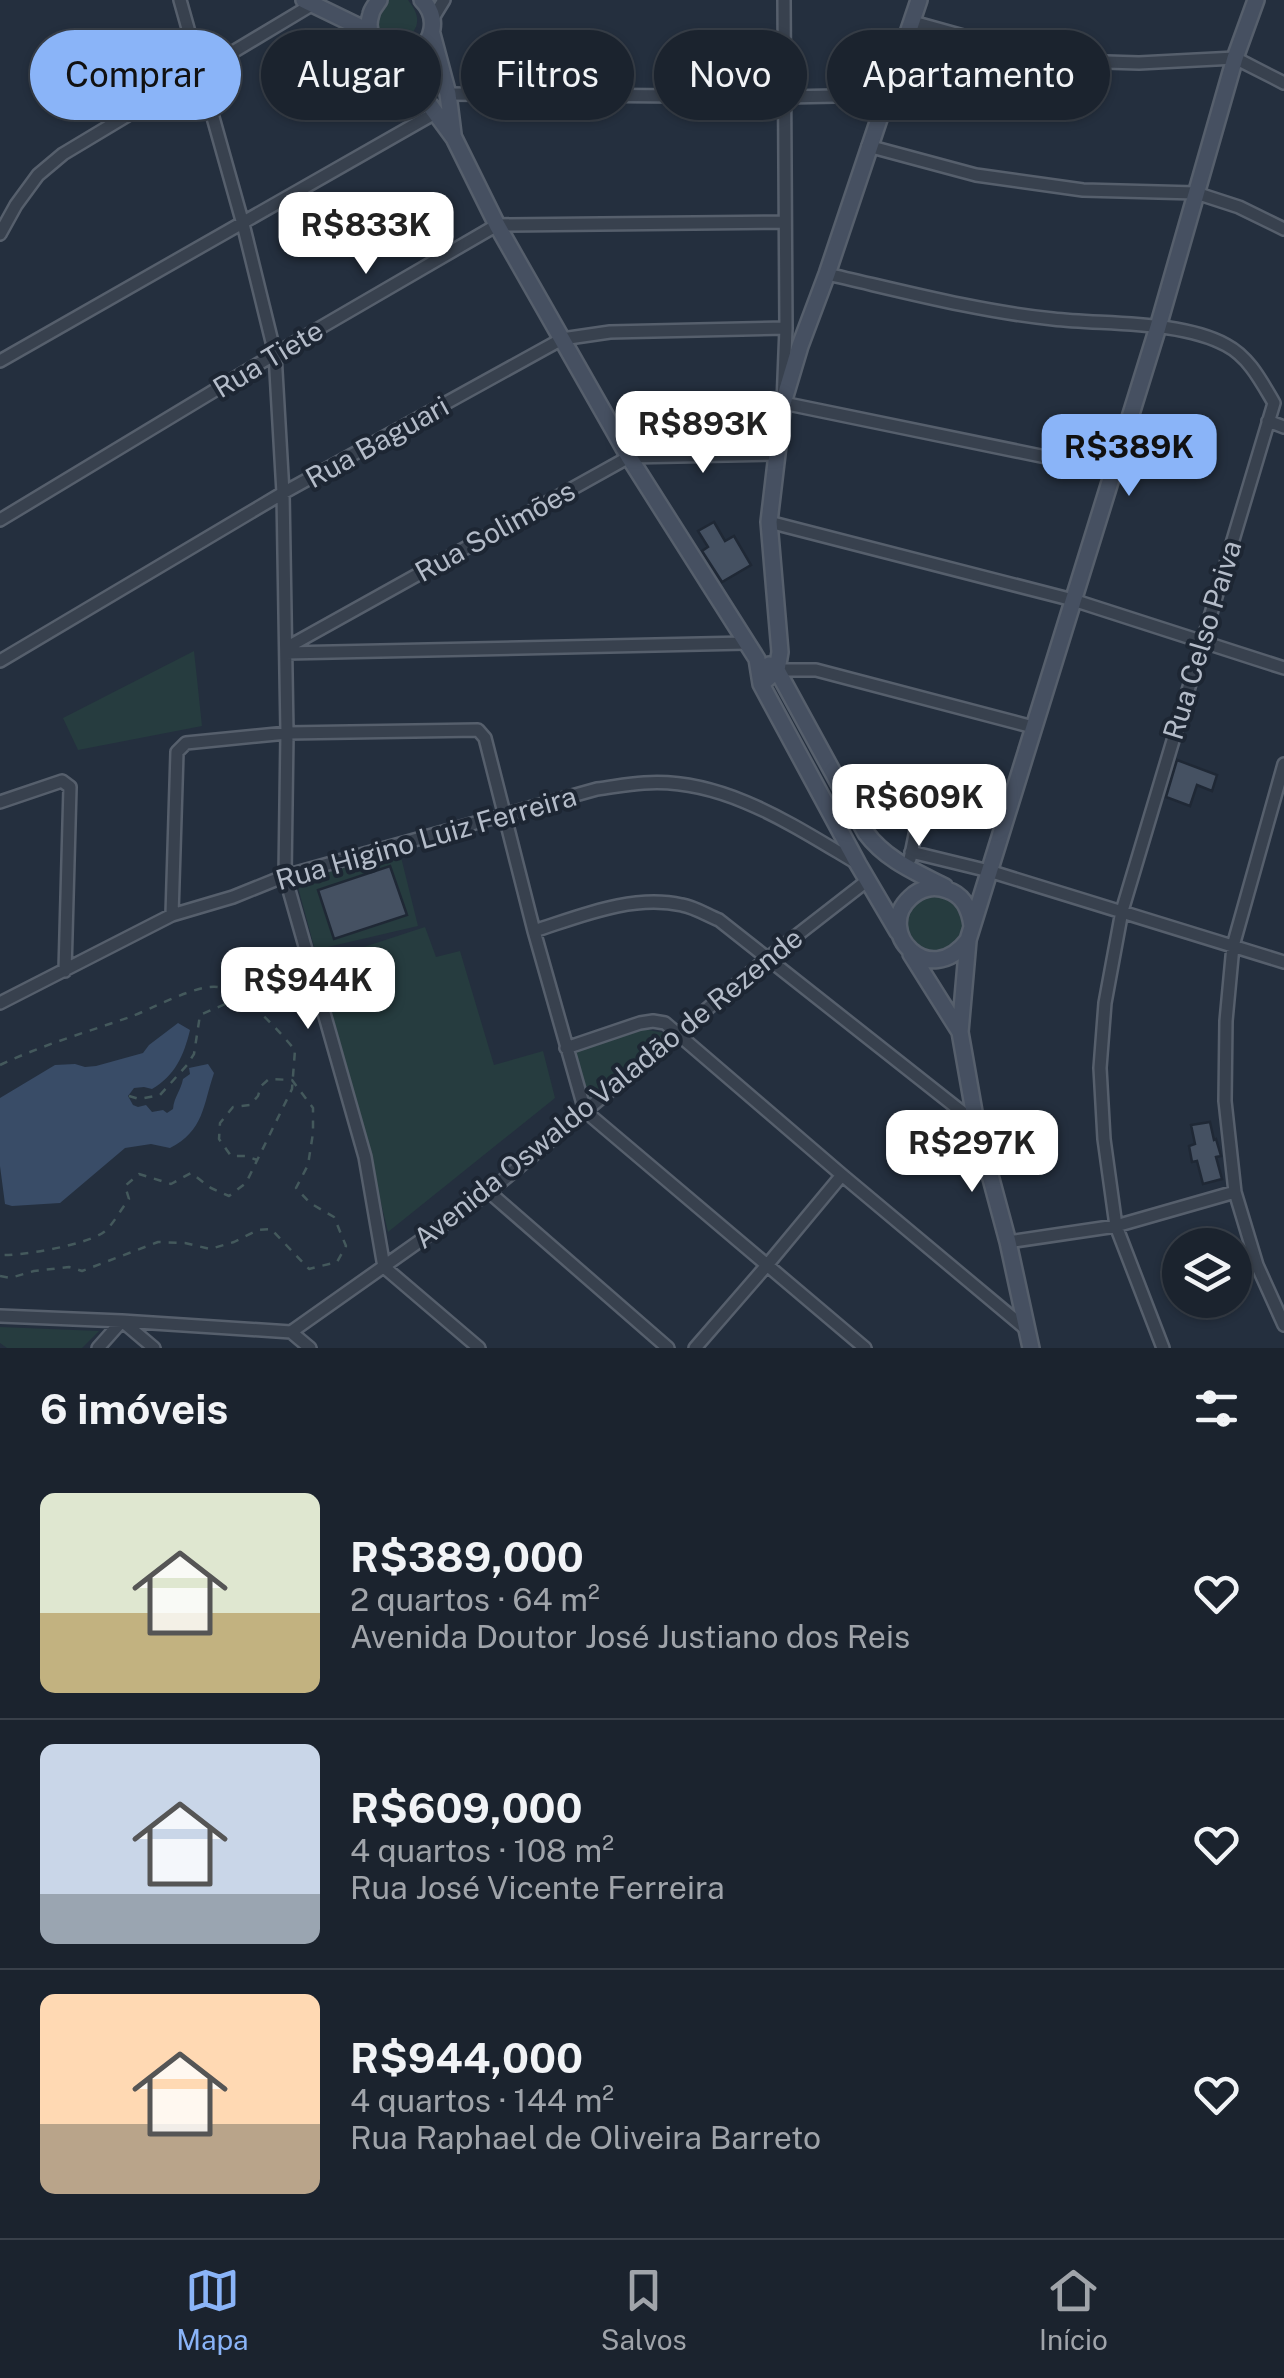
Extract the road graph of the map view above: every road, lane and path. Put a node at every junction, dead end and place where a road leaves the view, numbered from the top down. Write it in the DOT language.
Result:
graph roads {
  1 [pos="180,0"];
  2 [pos="379,0"];
  3 [pos="422,0"];
  4 [pos="444,0"];
  5 [pos="784,0"];
  6 [pos="919,0"];
  7 [pos="1256,0"];
  8 [pos="308,2"];
  9 [pos="913,22"];
  10 [pos="433,26"];
  11 [pos="188,30"];
  12 [pos="366,30"];
  13 [pos="370,30"];
  14 [pos="431,30"];
  15 [pos="784,30"];
  16 [pos="910,30"];
  17 [pos="241,45"];
  18 [pos="1236,58"];
  19 [pos="1284,83"];
  20 [pos="448,94"];
  21 [pos="654,96"];
  22 [pos="120,120"];
  23 [pos="214,120"];
  24 [pos="425,120"];
  25 [pos="440,120"];
  26 [pos="785,120"];
  27 [pos="877,120"];
  28 [pos="454,138"];
  29 [pos="868,146"];
  30 [pos="1196,193"];
  31 [pos="786,222"];
  32 [pos="243,224"];
  33 [pos="498,225"];
  34 [pos="1284,230"];
  35 [pos="0,234"];
  36 [pos="827,274"];
  37 [pos="1158,327"];
  38 [pos="786,328"];
  39 [pos="562,339"];
  40 [pos="274,354"];
  41 [pos="0,361"];
  42 [pos="1279,401"];
  43 [pos="784,403"];
  44 [pos="1268,420"];
  45 [pos="1284,426"];
  46 [pos="776,454"];
  47 [pos="629,457"];
  48 [pos="1114,471"];
  49 [pos="283,494"];
  50 [pos="0,520"];
  51 [pos="769,522"];
  52 [pos="1073,600"];
  53 [pos="746,642"];
  54 [pos="1201,642"];
  55 [pos="286,650"];
  56 [pos="757,659"];
  57 [pos="0,661"];
  58 [pos="1284,668"];
  59 [pos="777,670"];
  60 [pos="762,684"];
  61 [pos="1033,727"];
  62 [pos="287,733"];
  63 [pos="1284,764"];
  64 [pos="926,782"];
  65 [pos="0,802"];
  66 [pos="504,815"];
  67 [pos="910,860"];
  68 [pos="858,864"];
  69 [pos="989,871"];
  70 [pos="285,876"];
  71 [pos="868,880"];
  72 [pos="950,890"];
  73 [pos="1122,911"];
  74 [pos="172,915"];
  75 [pos="534,931"];
  76 [pos="970,933"];
  77 [pos="904,941"];
  78 [pos="1233,946"];
  79 [pos="768,957"];
  80 [pos="1284,962"];
  81 [pos="65,970"];
  82 [pos="241,997"];
  83 [pos="0,1003"];
  84 [pos="960,1032"];
  85 [pos="679,1033"];
  86 [pos="566,1048"];
  87 [pos="0,1065"];
  88 [pos="292,1080"];
  89 [pos="129,1096"];
  90 [pos="585,1111"];
  91 [pos="976,1123"];
  92 [pos="257,1160"];
  93 [pos="842,1175"];
  94 [pos="489,1192"];
  95 [pos="1235,1192"];
  96 [pos="1116,1226"];
  97 [pos="1008,1242"];
  98 [pos="0,1255"];
  99 [pos="768,1264"];
  100 [pos="384,1268"];
  101 [pos="0,1276"];
  102 [pos="0,1316"];
  103 [pos="122,1321"];
  104 [pos="1284,1325"];
  105 [pos="1026,1329"];
  106 [pos="291,1332"];
  107 [pos="98,1348"];
  108 [pos="154,1348"];
  109 [pos="310,1348"];
  110 [pos="479,1348"];
  111 [pos="668,1348"];
  112 [pos="694,1348"];
  113 [pos="865,1348"];
  114 [pos="1031,1348"];
  115 [pos="1163,1348"];
  1 -- 11 [label="street"];
  2 -- 13 [label="main road"];
  3 -- 10 [label="main road"];
  4 -- 10 [label="street"];
  5 -- 15 [label="street"];
  6 -- 9 [label="main road"];
  7 -- 18 [label="main road"];
  8 -- 12 [label="main road"];
  8 -- 17 [label="street"];
  9 -- 16 [label="main road"];
  9 -- 18 [label="street"];
  10 -- 14 [label="main road"];
  10 -- 20 [label="main road"];
  18 -- 19 [label="street"];
  18 -- 30 [label="main road"];
  20 -- 21 [label="street"];
  20 -- 28 [label="main road"];
  22 -- 35 [label="street"];
  23 -- 32 [label="street"];
  24 -- 32 [label="street"];
  25 -- 28 [label="main road"];
  26 -- 31 [label="street"];
  27 -- 29 [label="main road"];
  28 -- 33 [label="main road"];
  29 -- 30 [label="street"];
  29 -- 36 [label="main road"];
  30 -- 34 [label="street"];
  30 -- 37 [label="main road"];
  31 -- 33 [label="street, Rua Tiete"];
  31 -- 38 [label="street"];
  32 -- 40 [label="street"];
  32 -- 41 [label="street"];
  33 -- 39 [label="main road"];
  33 -- 40 [label="street, Rua Tiete"];
  36 -- 37 [label="street, Rua Celso Paiva"];
  36 -- 43 [label="main road"];
  37 -- 42 [label="street, Rua Celso Paiva"];
  37 -- 48 [label="main road"];
  38 -- 39 [label="street, Rua Baguari"];
  38 -- 43 [label="street"];
  39 -- 47 [label="main road"];
  39 -- 49 [label="street, Rua Baguari"];
  40 -- 49 [label="street"];
  40 -- 50 [label="street, Rua Tiete"];
  42 -- 44 [label="street, Rua Celso Paiva"];
  43 -- 46 [label="main road"];
  43 -- 48 [label="street"];
  44 -- 45 [label="street"];
  44 -- 54 [label="street, Rua Celso Paiva"];
  46 -- 47 [label="street, Rua Solimões"];
  46 -- 51 [label="main road"];
  47 -- 53 [label="main road"];
  47 -- 55 [label="street, Rua Solimões"];
  48 -- 52 [label="main road"];
  49 -- 55 [label="street"];
  49 -- 57 [label="street, Rua Baguari"];
  51 -- 52 [label="street"];
  51 -- 59 [label="main road"];
  52 -- 54 [label="street"];
  52 -- 61 [label="main road"];
  53 -- 55 [label="street"];
  53 -- 56 [label="main road"];
  54 -- 58 [label="street"];
  54 -- 73 [label="street, Rua Celso Paiva"];
  55 -- 62 [label="street"];
  56 -- 59 [label="main road"];
  56 -- 60 [label="main road"];
  59 -- 60 [label="main road"];
  59 -- 61 [label="street"];
  59 -- 67 [label="main road"];
  60 -- 68 [label="main road"];
  61 -- 69 [label="main road"];
  62 -- 66 [label="street"];
  62 -- 70 [label="street"];
  62 -- 74 [label="street"];
  63 -- 78 [label="street"];
  64 -- 67 [label="street"];
  65 -- 81 [label="street"];
  66 -- 68 [label="street, Rua Higino Luiz Ferreira"];
  66 -- 70 [label="street, Rua Higino Luiz Ferreira"];
  66 -- 75 [label="street"];
  67 -- 69 [label="street"];
  67 -- 72 [label="main road"];
  68 -- 71 [label="main road"];
  69 -- 73 [label="street"];
  69 -- 76 [label="main road"];
  70 -- 74 [label="street, Rua Higino Luiz Ferreira"];
  70 -- 100 [label="street"];
  71 -- 77 [label="main road"];
  71 -- 79 [label="street, Avenida Oswaldo Valadão de Rezende"];
  72 -- 76 [label="main road"];
  72 -- 77 [label="main road"];
  73 -- 78 [label="street"];
  73 -- 96 [label="street, Rua Celso Paiva"];
  74 -- 81 [label="street, Rua Higino Luiz Ferreira"];
  75 -- 79 [label="street"];
  75 -- 86 [label="street"];
  76 -- 77 [label="main road"];
  76 -- 84 [label="main road"];
  77 -- 84 [label="main road"];
  78 -- 80 [label="street"];
  78 -- 95 [label="street"];
  79 -- 85 [label="street, Avenida Oswaldo Valadão de Rezende"];
  79 -- 91 [label="street"];
  81 -- 83 [label="street, Rua Higino Luiz Ferreira"];
  82 -- 87 [label="path"];
  82 -- 88 [label="path"];
  82 -- 89 [label="path"];
  84 -- 91 [label="main road"];
  85 -- 86 [label="street"];
  85 -- 90 [label="street, Avenida Oswaldo Valadão de Rezende"];
  85 -- 93 [label="street"];
  86 -- 90 [label="street"];
  88 -- 92 [label="path"];
  88 -- 92 [label="path"];
  88 -- 101 [label="path"];
  90 -- 94 [label="street, Avenida Oswaldo Valadão de Rezende"];
  90 -- 99 [label="street"];
  91 -- 97 [label="main road"];
  92 -- 98 [label="path"];
  93 -- 99 [label="street"];
  93 -- 105 [label="street"];
  94 -- 100 [label="street, Avenida Oswaldo Valadão de Rezende"];
  94 -- 111 [label="street"];
  95 -- 96 [label="street"];
  95 -- 104 [label="street"];
  96 -- 97 [label="street"];
  96 -- 115 [label="street, Rua Celso Paiva"];
  97 -- 105 [label="main road"];
  99 -- 112 [label="street"];
  99 -- 113 [label="street"];
  100 -- 106 [label="street, Avenida Oswaldo Valadão de Rezende"];
  100 -- 110 [label="street"];
  102 -- 103 [label="street"];
  103 -- 106 [label="street"];
  103 -- 107 [label="street"];
  103 -- 108 [label="street"];
  105 -- 114 [label="main road"];
  106 -- 109 [label="street"];
}
